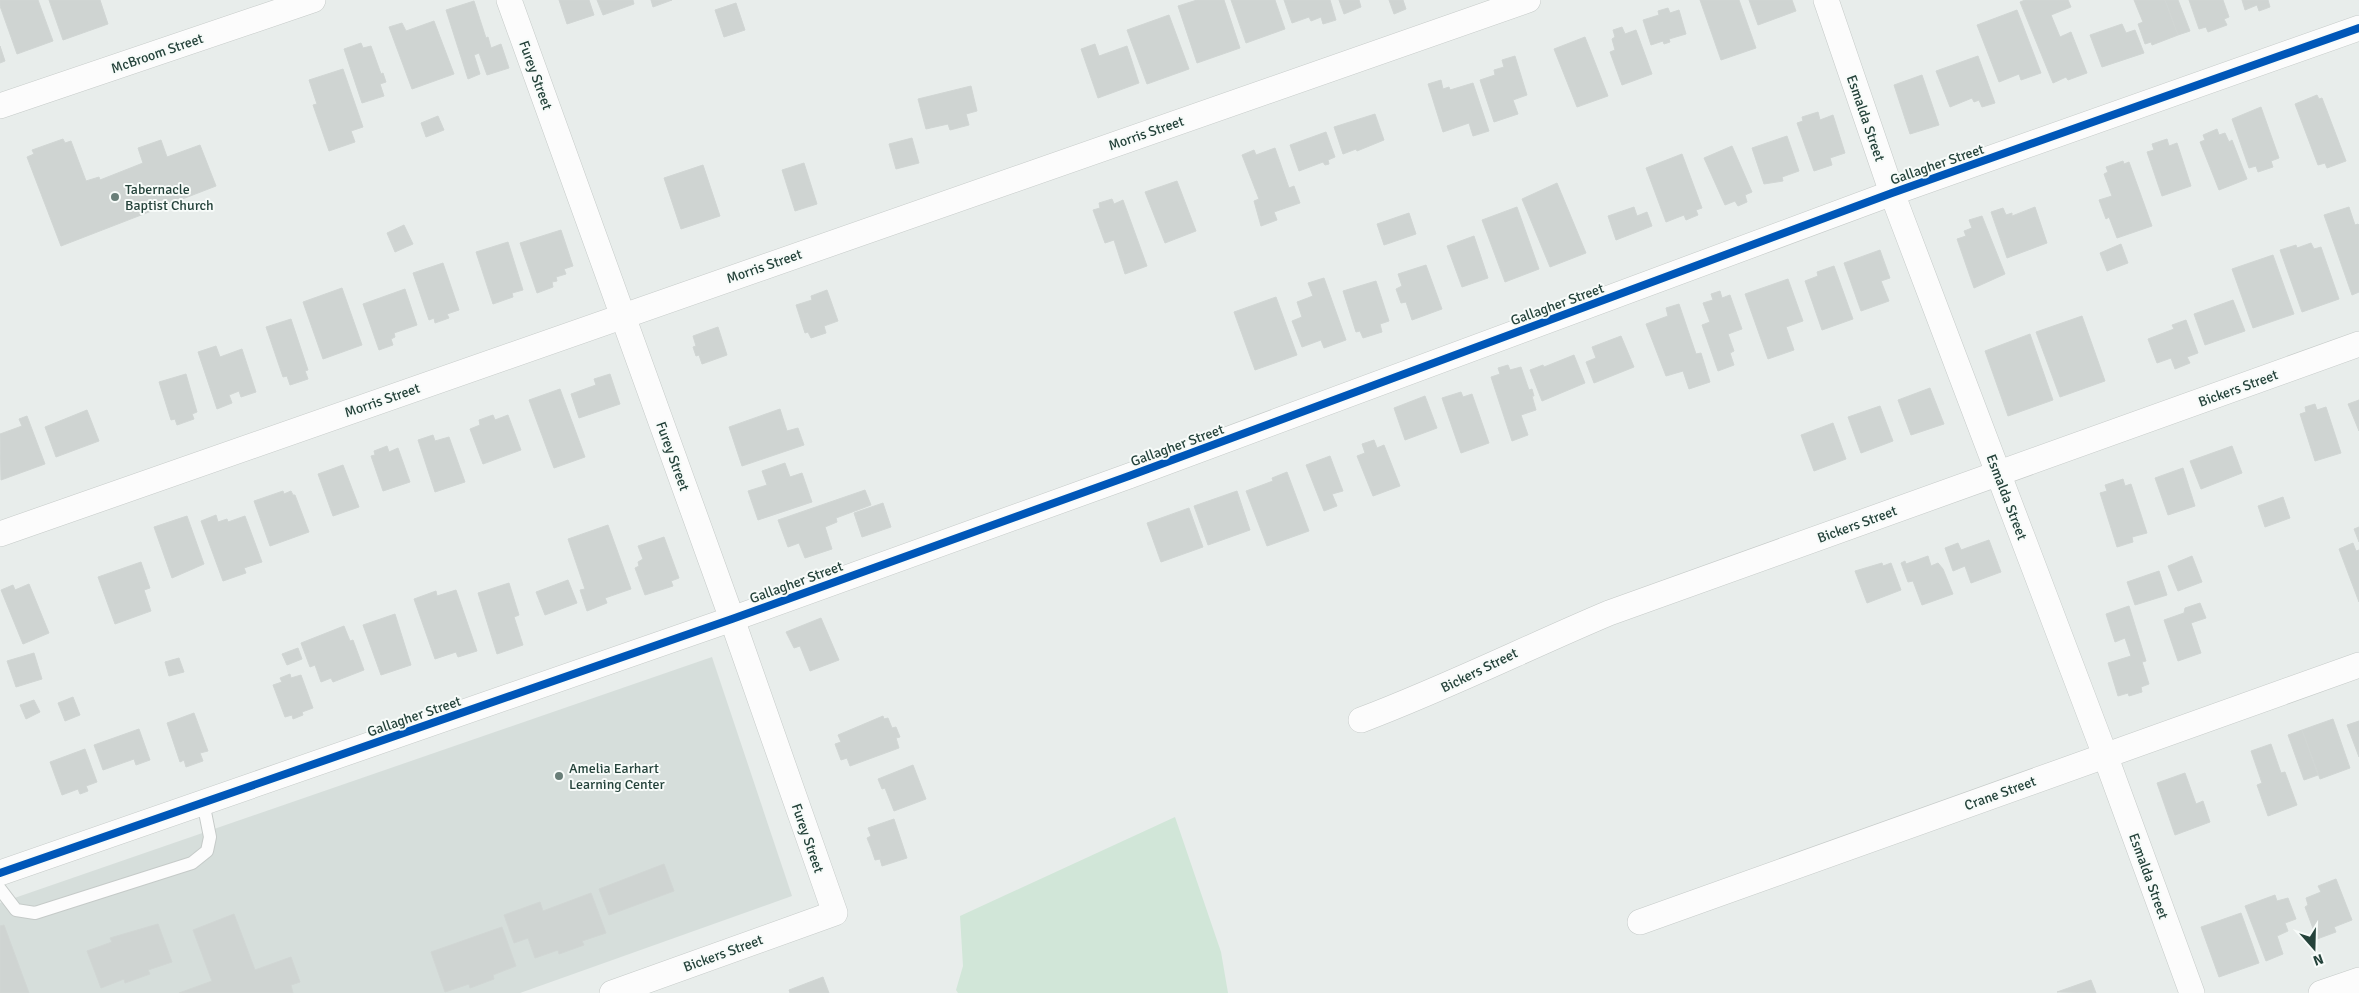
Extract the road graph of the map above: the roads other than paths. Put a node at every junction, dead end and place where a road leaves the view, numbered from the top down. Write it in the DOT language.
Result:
graph roads {
  1 [pos="313,0"];
  2 [pos="509,0"];
  3 [pos="1528,0"];
  4 [pos="1826,0"];
  5 [pos="2359,28"];
  6 [pos="0,106"];
  7 [pos="1892,193"];
  8 [pos="622,315"];
  9 [pos="2359,344"];
  10 [pos="1998,474"];
  11 [pos="0,534"];
  12 [pos="732,619"];
  13 [pos="2359,665"];
  14 [pos="1362,720"];
  15 [pos="2105,755"];
  16 [pos="203,802"];
  17 [pos="0,873"];
  18 [pos="0,889"];
  19 [pos="835,913"];
  20 [pos="1640,922"];
  21 [pos="2359,980"];
  22 [pos="612,993"];
  23 [pos="2192,993"];
  24 [pos="2321,993"];
  1 -- 6 [label="street, McBroom Street"];
  2 -- 8 [label="street, Furey Street"];
  3 -- 8 [label="street, Morris Street"];
  4 -- 7 [label="street, Esmalda Street"];
  5 -- 7 [label="street, Gallagher Street"];
  7 -- 10 [label="street, Esmalda Street"];
  7 -- 12 [label="street, Gallagher Street"];
  8 -- 11 [label="street, Morris Street"];
  8 -- 12 [label="street, Furey Street"];
  9 -- 10 [label="street, Bickers Street"];
  10 -- 14 [label="street, Bickers Street"];
  10 -- 15 [label="street, Esmalda Street"];
  12 -- 16 [label="street, Gallagher Street"];
  12 -- 19 [label="street, Furey Street"];
  13 -- 15 [label="street, Crane Street"];
  15 -- 20 [label="street, Crane Street"];
  15 -- 23 [label="street, Esmalda Street"];
  16 -- 17 [label="street, Gallagher Street"];
  16 -- 18 [label="lane"];
  19 -- 22 [label="street, Bickers Street"];
  21 -- 24 [label="street"];
}
